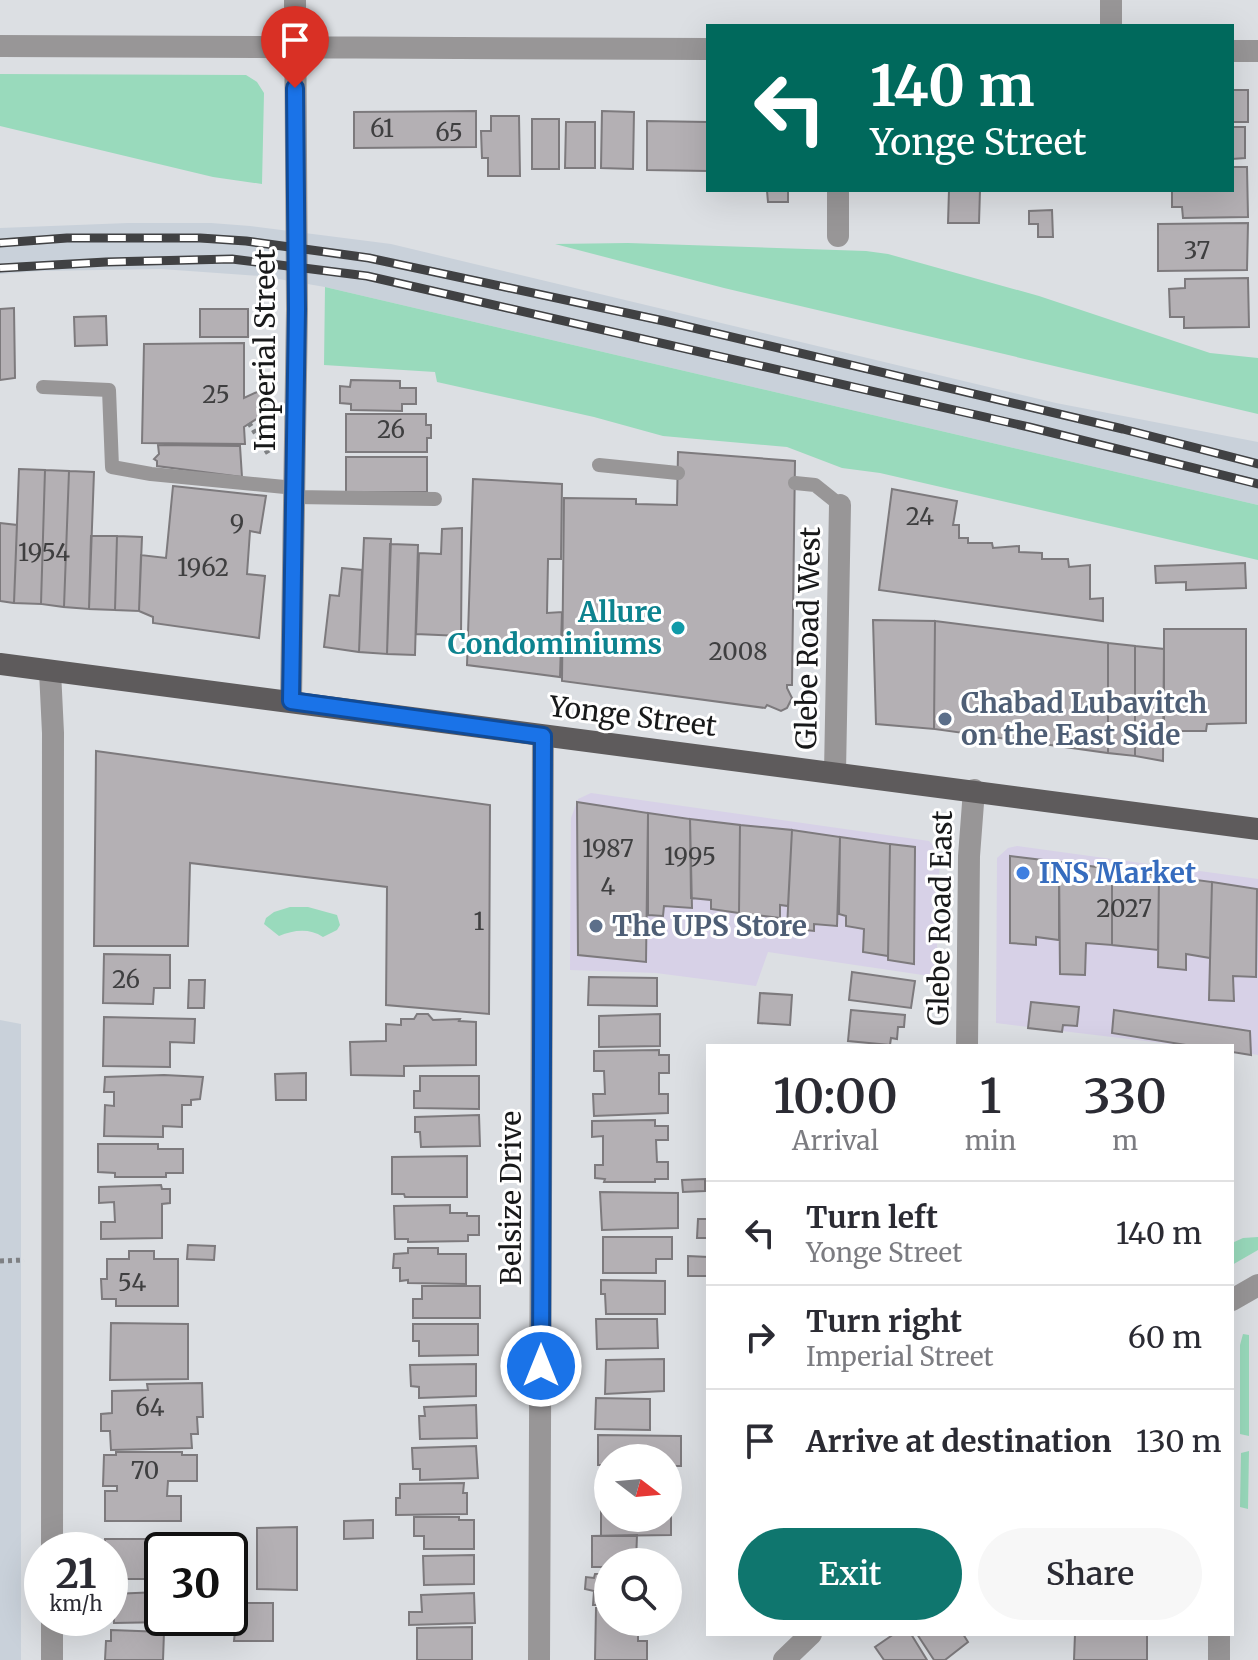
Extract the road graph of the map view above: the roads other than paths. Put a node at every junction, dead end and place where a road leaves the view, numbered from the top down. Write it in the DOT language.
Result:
graph roads {
  1 [pos="295,0"];
  2 [pos="1111,0"];
  3 [pos="1111,24"];
  4 [pos="0,46"];
  5 [pos="295,48"];
  6 [pos="706,49"];
  7 [pos="1234,51"];
  8 [pos="1258,51"];
  9 [pos="838,192"];
  10 [pos="838,236"];
  11 [pos="43,387"];
  12 [pos="599,465"];
  13 [pos="678,473"];
  14 [pos="795,483"];
  15 [pos="294,492"];
  16 [pos="435,499"];
  17 [pos="840,505"];
  18 [pos="0,664"];
  19 [pos="50,671"];
  20 [pos="291,701"];
  21 [pos="543,736"];
  22 [pos="835,772"];
  23 [pos="974,790"];
  24 [pos="1258,829"];
  25 [pos="967,1044"];
  26 [pos="1258,1285"];
  27 [pos="1234,1299"];
  28 [pos="52,1532"];
  29 [pos="52,1636"];
  30 [pos="809,1636"];
  31 [pos="1219,1636"];
  32 [pos="52,1660"];
  33 [pos="539,1660"];
  34 [pos="784,1660"];
  35 [pos="1219,1660"];
  1 -- 5 [label="street, Imperial Street"];
  2 -- 3 [label="street"];
  4 -- 5 [label="street"];
  5 -- 6 [label="street"];
  5 -- 15 [label="street, Imperial Street"];
  7 -- 8 [label="street"];
  9 -- 10 [label="street"];
  11 -- 15 [label="lane"];
  12 -- 13 [label="lane"];
  14 -- 17 [label="lane"];
  15 -- 16 [label="lane"];
  15 -- 20 [label="street, Imperial Street"];
  17 -- 22 [label="street, Glebe Road West"];
  18 -- 19 [label="main road, Yonge Street"];
  19 -- 20 [label="main road, Yonge Street"];
  19 -- 28 [label="street"];
  20 -- 21 [label="main road, Yonge Street"];
  21 -- 22 [label="main road, Yonge Street"];
  21 -- 33 [label="street, Belsize Drive"];
  22 -- 23 [label="main road, Yonge Street"];
  23 -- 24 [label="main road, Yonge Street"];
  23 -- 25 [label="street, Glebe Road East"];
  26 -- 27 [label="street"];
  29 -- 32 [label="street"];
  30 -- 34 [label="street"];
  31 -- 35 [label="street"];
}
